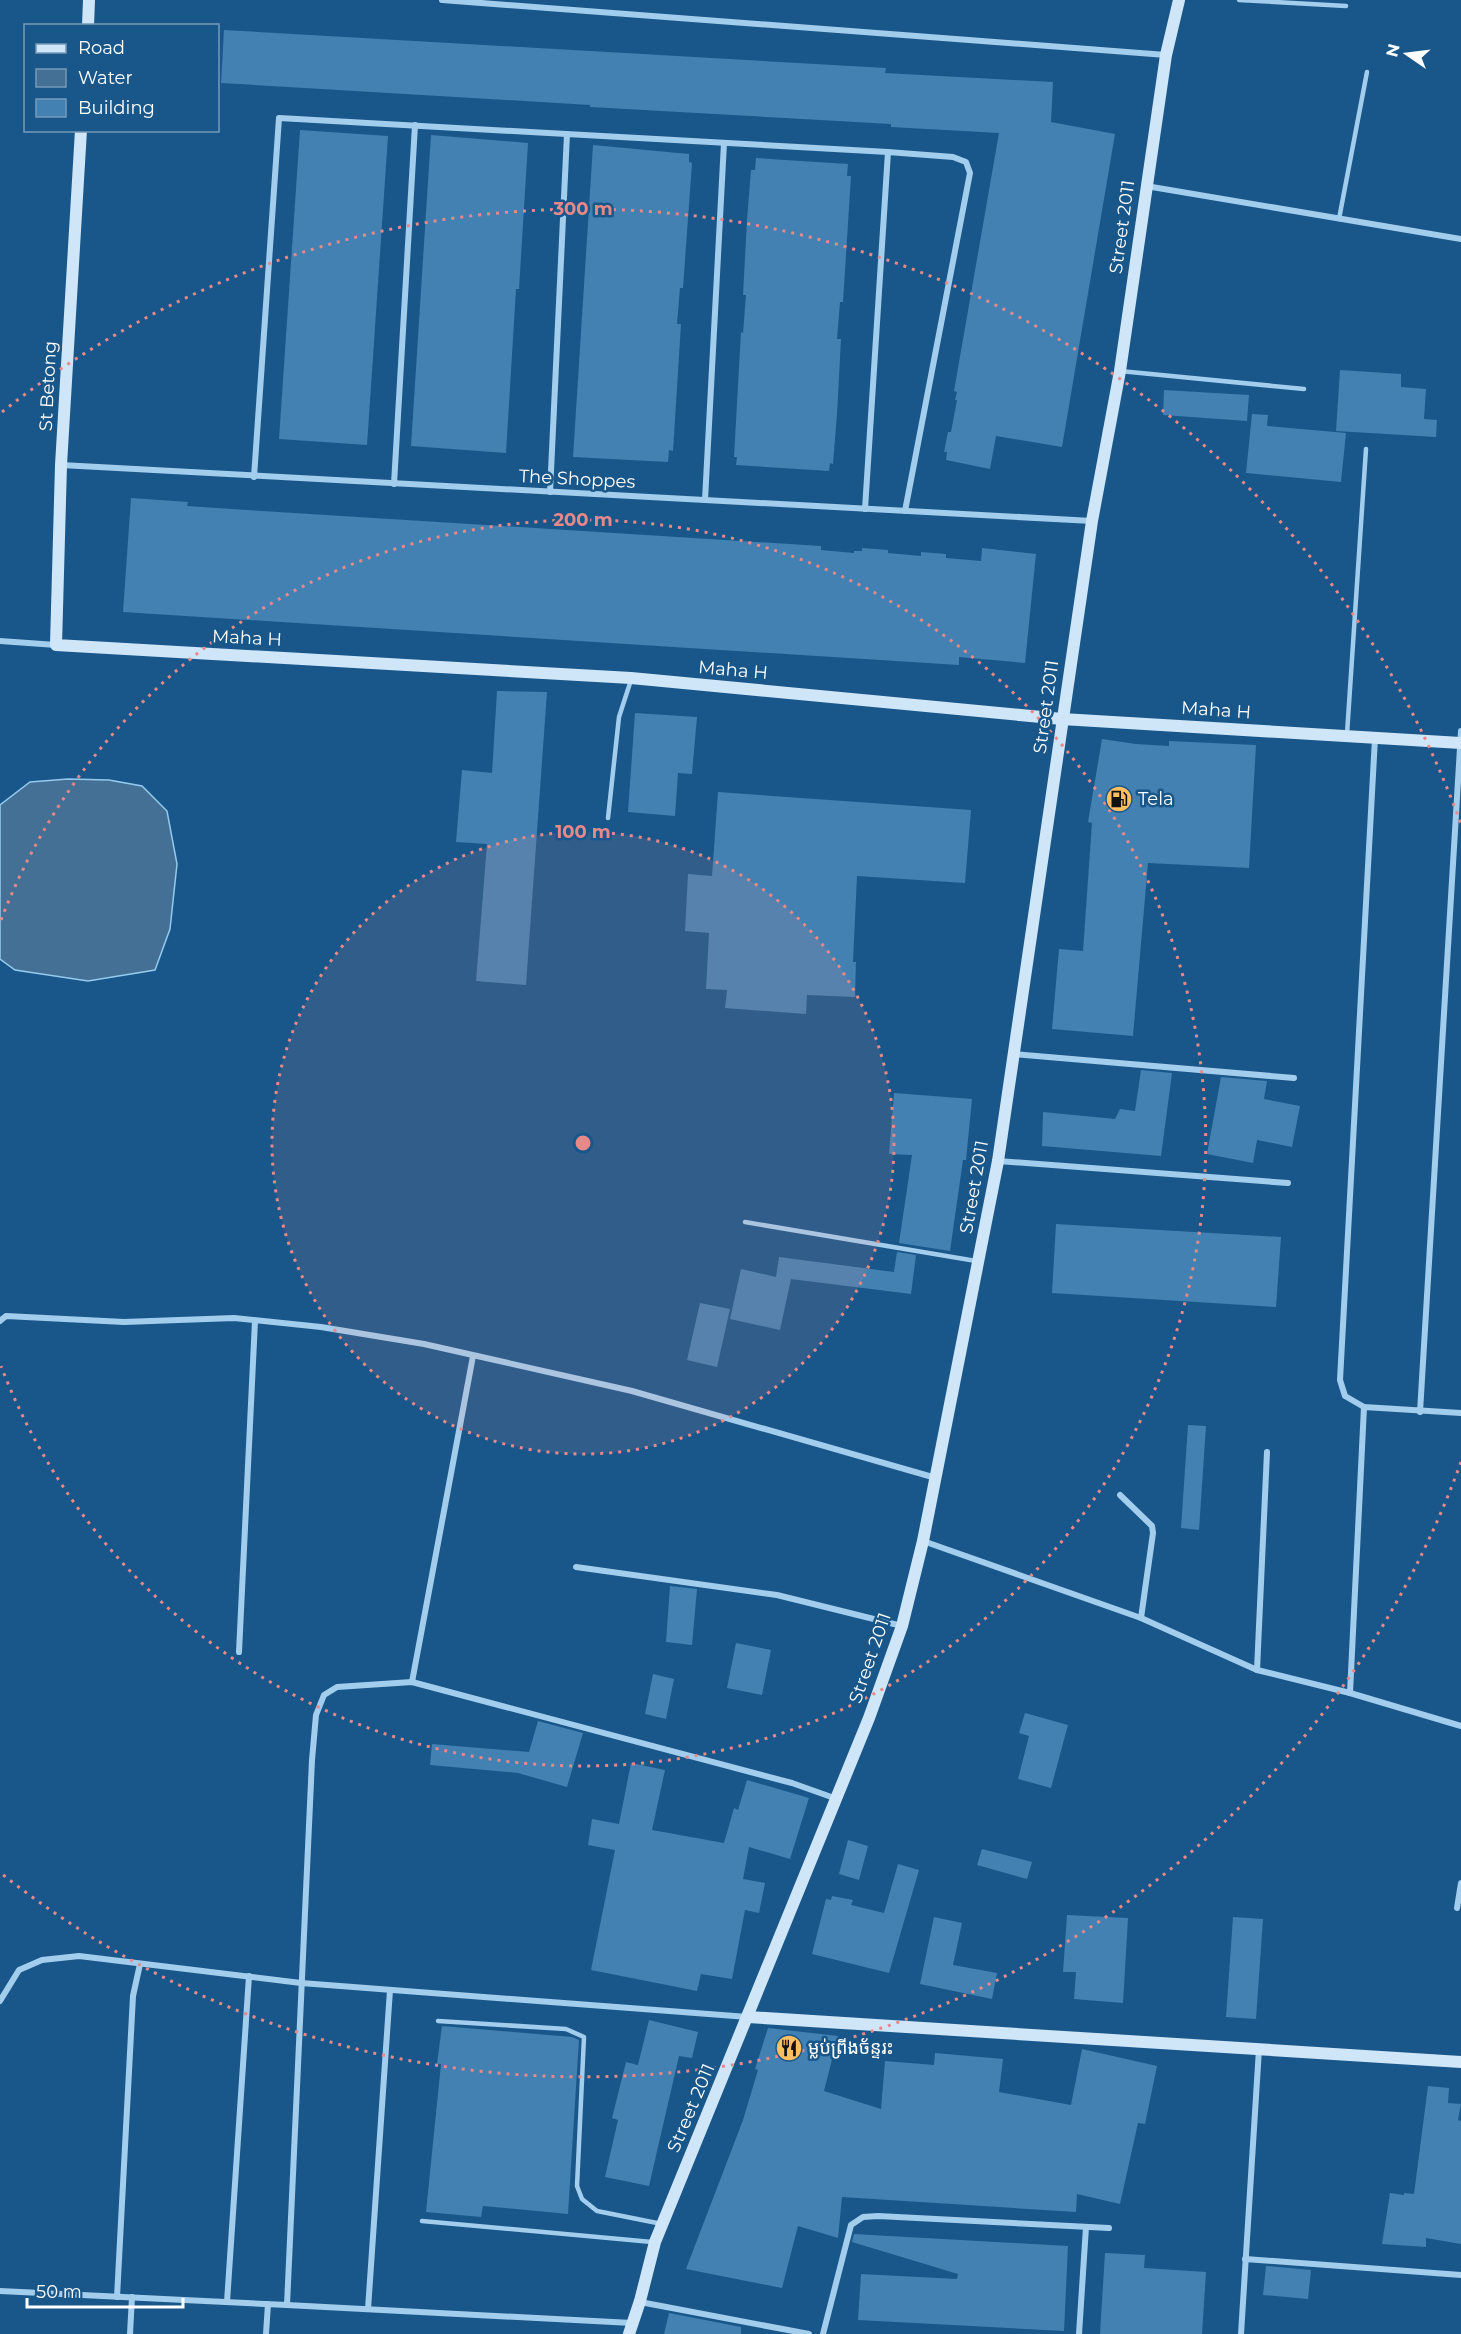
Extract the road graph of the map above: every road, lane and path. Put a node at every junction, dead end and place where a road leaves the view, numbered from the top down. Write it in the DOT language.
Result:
graph roads {
  1 [pos="89,0"];
  2 [pos="442,0"];
  3 [pos="1179,0"];
  4 [pos="1239,0"];
  5 [pos="1346,6"];
  6 [pos="87,24"];
  7 [pos="1166,55"];
  8 [pos="1367,72"];
  9 [pos="415,126"];
  10 [pos="81,132"];
  11 [pos="567,134"];
  12 [pos="724,143"];
  13 [pos="888,153"];
  14 [pos="1146,186"];
  15 [pos="1339,219"];
  16 [pos="1461,239"];
  17 [pos="1120,371"];
  18 [pos="1304,389"];
  19 [pos="1366,449"];
  20 [pos="61,465"];
  21 [pos="254,477"];
  22 [pos="394,484"];
  23 [pos="550,492"];
  24 [pos="705,500"];
  25 [pos="865,509"];
  26 [pos="905,511"];
  27 [pos="1092,521"];
  28 [pos="0,641"];
  29 [pos="56,645"];
  30 [pos="631,678"];
  31 [pos="1062,719"];
  32 [pos="1347,736"];
  33 [pos="1375,738"];
  34 [pos="1461,739"];
  35 [pos="608,818"];
  36 [pos="1014,1054"];
  37 [pos="1294,1078"];
  38 [pos="998,1161"];
  39 [pos="1288,1182"];
  40 [pos="745,1222"];
  41 [pos="978,1262"];
  42 [pos="0,1310"];
  43 [pos="6,1316"];
  44 [pos="0,1321"];
  45 [pos="255,1321"];
  46 [pos="473,1356"];
  47 [pos="1364,1407"];
  48 [pos="1420,1412"];
  49 [pos="1461,1413"];
  50 [pos="1267,1452"];
  51 [pos="936,1478"];
  52 [pos="1120,1495"];
  53 [pos="923,1541"];
  54 [pos="576,1567"];
  55 [pos="1141,1618"];
  56 [pos="902,1626"];
  57 [pos="239,1652"];
  58 [pos="1257,1670"];
  59 [pos="412,1682"];
  60 [pos="1350,1693"];
  61 [pos="1461,1726"];
  62 [pos="837,1799"];
  63 [pos="1461,1883"];
  64 [pos="1457,1908"];
  65 [pos="140,1964"];
  66 [pos="249,1976"];
  67 [pos="301,1983"];
  68 [pos="390,1990"];
  69 [pos="0,2001"];
  70 [pos="748,2017"];
  71 [pos="438,2021"];
  72 [pos="1259,2049"];
  73 [pos="1461,2062"];
  74 [pos="422,2221"];
  75 [pos="662,2224"];
  76 [pos="1086,2227"];
  77 [pos="1109,2228"];
  78 [pos="655,2242"];
  79 [pos="1245,2259"];
  80 [pos="1461,2275"];
  81 [pos="0,2291"];
  82 [pos="117,2297"];
  83 [pos="132,2297"];
  84 [pos="640,2301"];
  85 [pos="227,2302"];
  86 [pos="268,2304"];
  87 [pos="287,2305"];
  88 [pos="368,2309"];
  89 [pos="630,2328"];
  90 [pos="130,2334"];
  91 [pos="266,2334"];
  92 [pos="809,2334"];
  93 [pos="823,2334"];
  94 [pos="1079,2334"];
  95 [pos="1241,2334"];
  1 -- 6 [label="main road"];
  2 -- 7 [label="street"];
  3 -- 7 [label="main road, Street 2011"];
  4 -- 5 [label="lane"];
  7 -- 14 [label="main road, Street 2011"];
  8 -- 15 [label="lane"];
  9 -- 11 [label="street"];
  9 -- 21 [label="street"];
  9 -- 22 [label="street"];
  10 -- 20 [label="main road, St Betong"];
  11 -- 12 [label="street"];
  11 -- 23 [label="street"];
  12 -- 13 [label="street"];
  12 -- 24 [label="street"];
  13 -- 25 [label="street"];
  13 -- 26 [label="street"];
  14 -- 15 [label="street"];
  14 -- 17 [label="main road, Street 2011"];
  15 -- 16 [label="street"];
  17 -- 18 [label="lane"];
  17 -- 27 [label="main road, Street 2011"];
  19 -- 32 [label="lane"];
  20 -- 21 [label="street, The Shoppes"];
  20 -- 29 [label="main road, St Betong"];
  21 -- 22 [label="street, The Shoppes"];
  22 -- 23 [label="street, The Shoppes"];
  23 -- 24 [label="street, The Shoppes"];
  24 -- 25 [label="street, The Shoppes"];
  25 -- 26 [label="street, The Shoppes"];
  26 -- 27 [label="street, The Shoppes"];
  27 -- 31 [label="main road, Street 2011"];
  28 -- 29 [label="street, Maha H"];
  29 -- 30 [label="main road, Maha H"];
  30 -- 31 [label="main road, Maha H"];
  30 -- 35 [label="lane"];
  31 -- 32 [label="main road, Maha H"];
  31 -- 36 [label="main road, Street 2011"];
  32 -- 33 [label="main road, Maha H"];
  33 -- 34 [label="main road, Maha H"];
  33 -- 47 [label="street"];
  34 -- 48 [label="street"];
  36 -- 37 [label="street"];
  36 -- 38 [label="main road, Street 2011"];
  38 -- 39 [label="street"];
  38 -- 41 [label="main road, Street 2011"];
  40 -- 41 [label="lane"];
  41 -- 51 [label="main road, Street 2011"];
  42 -- 43 [label="street"];
  43 -- 44 [label="street"];
  43 -- 45 [label="street"];
  45 -- 46 [label="street"];
  45 -- 57 [label="street"];
  46 -- 51 [label="street"];
  46 -- 59 [label="street"];
  47 -- 48 [label="street"];
  47 -- 60 [label="street"];
  48 -- 49 [label="street"];
  50 -- 58 [label="street"];
  51 -- 53 [label="main road, Street 2011"];
  52 -- 55 [label="street"];
  53 -- 55 [label="street"];
  53 -- 56 [label="main road, Street 2011"];
  54 -- 56 [label="street"];
  55 -- 58 [label="street"];
  56 -- 62 [label="main road, Street 2011"];
  58 -- 60 [label="street"];
  59 -- 62 [label="street"];
  59 -- 67 [label="street"];
  60 -- 61 [label="street"];
  62 -- 70 [label="main road, Street 2011"];
  63 -- 64 [label="street"];
  65 -- 66 [label="street"];
  65 -- 69 [label="street"];
  65 -- 82 [label="street"];
  66 -- 67 [label="street"];
  66 -- 85 [label="street"];
  67 -- 68 [label="street"];
  67 -- 87 [label="street"];
  68 -- 70 [label="street"];
  68 -- 88 [label="street"];
  70 -- 72 [label="main road"];
  70 -- 75 [label="main road, Street 2011"];
  71 -- 75 [label="lane"];
  72 -- 73 [label="main road"];
  72 -- 79 [label="street"];
  74 -- 78 [label="lane"];
  75 -- 78 [label="main road, Street 2011"];
  76 -- 77 [label="street"];
  76 -- 93 [label="street"];
  76 -- 94 [label="street"];
  78 -- 84 [label="main road, Street 2011"];
  79 -- 80 [label="street"];
  79 -- 95 [label="street"];
  81 -- 82 [label="street"];
  82 -- 83 [label="street"];
  83 -- 85 [label="street"];
  83 -- 90 [label="street"];
  84 -- 89 [label="main road, Street 2011"];
  84 -- 92 [label="street"];
  85 -- 86 [label="street"];
  86 -- 87 [label="street"];
  86 -- 91 [label="street"];
  87 -- 88 [label="street"];
  88 -- 89 [label="street"];
}
